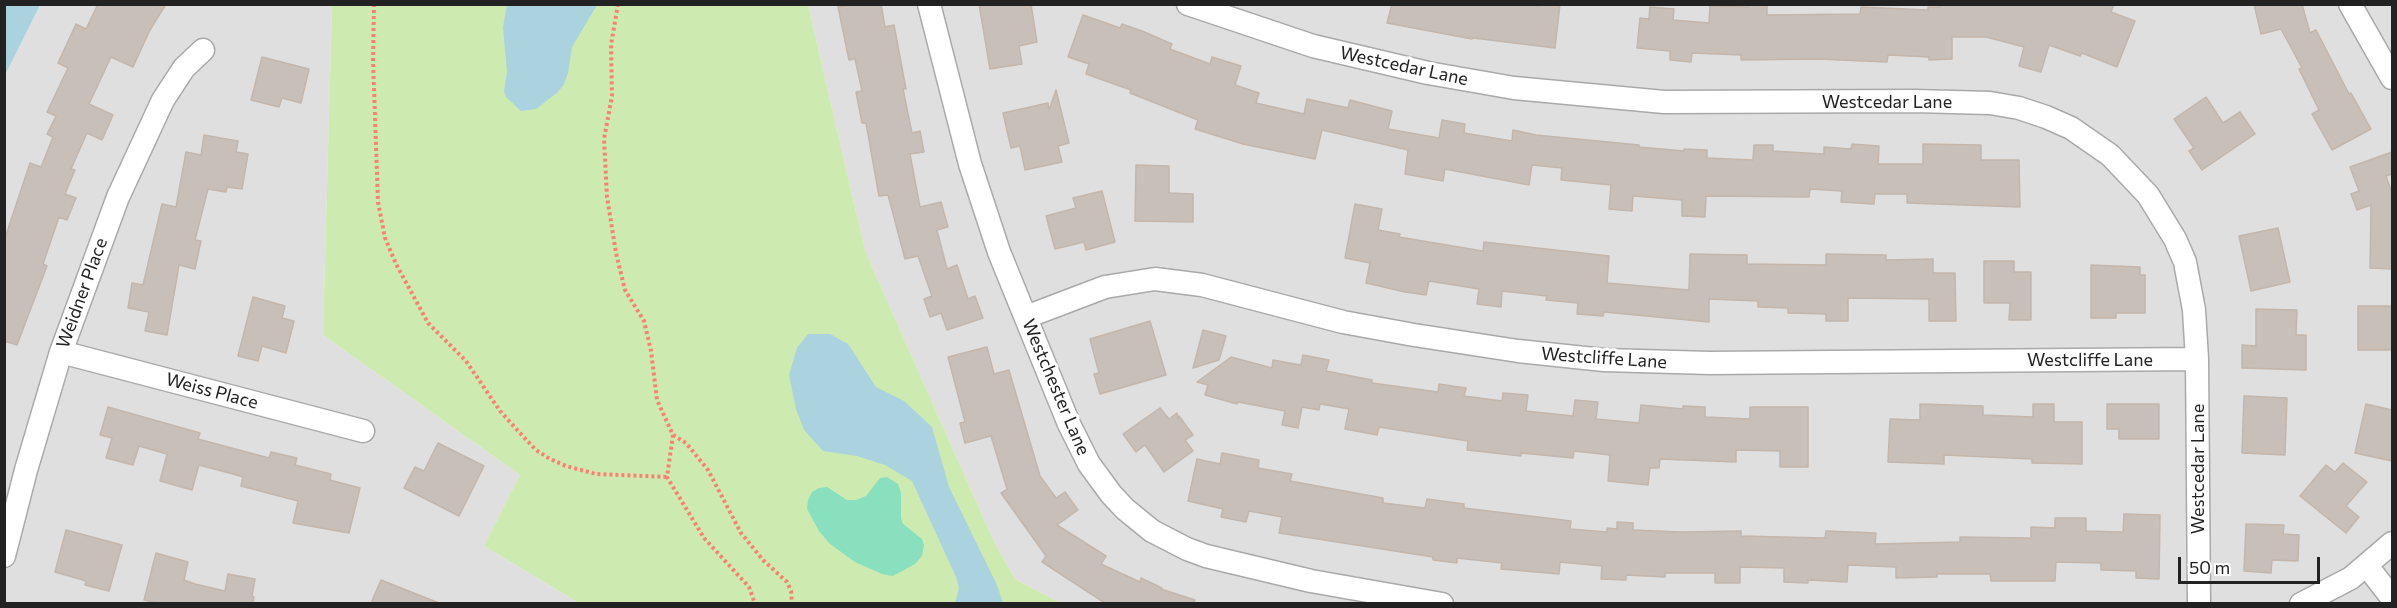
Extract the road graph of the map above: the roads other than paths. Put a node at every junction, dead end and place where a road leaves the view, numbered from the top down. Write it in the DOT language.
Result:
graph roads {
  1 [pos="929,4"];
  2 [pos="1188,4"];
  3 [pos="2350,4"];
  4 [pos="202,50"];
  5 [pos="2392,78"];
  6 [pos="1026,317"];
  7 [pos="61,352"];
  8 [pos="2197,359"];
  9 [pos="363,431"];
  10 [pos="2392,543"];
  11 [pos="4,556"];
  12 [pos="2367,566"];
  13 [pos="2392,598"];
  14 [pos="1442,603"];
  15 [pos="2199,603"];
  16 [pos="2301,603"];
  1 -- 6 [label="street, Westchester Lane"];
  2 -- 8 [label="street, Westcedar Lane"];
  3 -- 5 [label="street"];
  4 -- 7 [label="street, Weidner Place"];
  6 -- 8 [label="street, Westcliffe Lane"];
  6 -- 14 [label="street, Westchester Lane"];
  7 -- 9 [label="street, Weiss Place"];
  7 -- 11 [label="street, Weidner Place"];
  8 -- 15 [label="street, Westcedar Lane"];
  10 -- 12 [label="street"];
  12 -- 13 [label="street"];
  12 -- 16 [label="street"];
}
